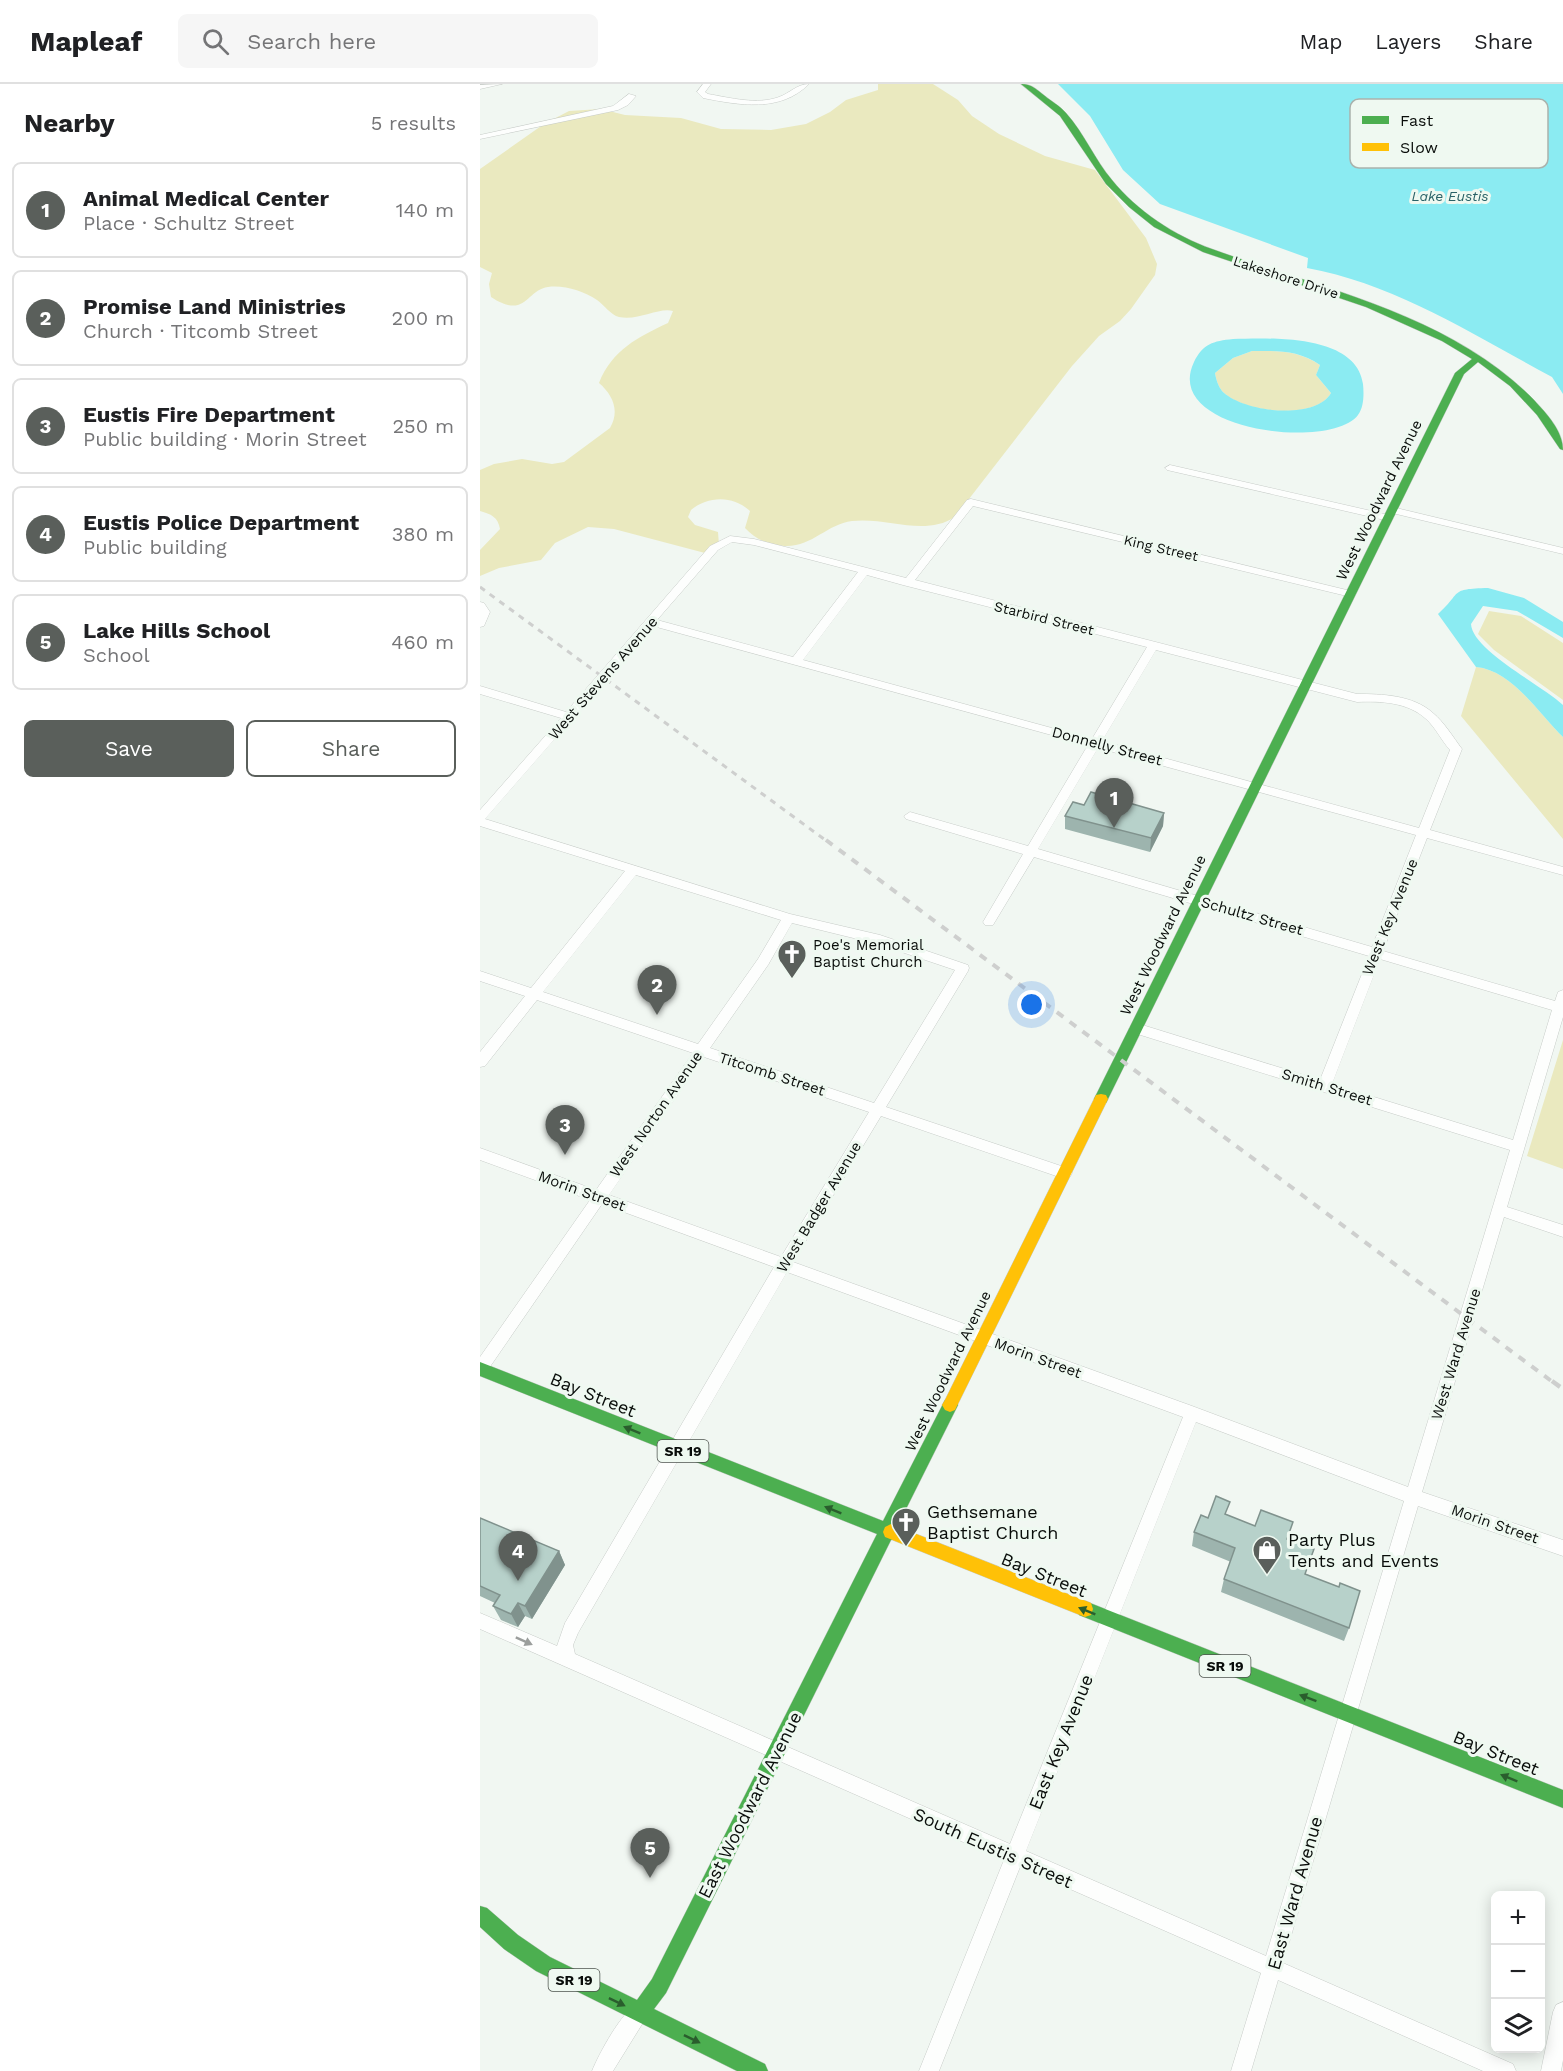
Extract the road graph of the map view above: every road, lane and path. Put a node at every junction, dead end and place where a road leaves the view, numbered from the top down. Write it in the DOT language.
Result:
graph roads {
  1 [pos="498,84"];
  2 [pos="707,84"];
  3 [pos="805,84"];
  4 [pos="1025,84"];
  5 [pos="480,87"];
  6 [pos="632,96"];
  7 [pos="480,136"];
  8 [pos="1477,359"];
  9 [pos="1563,447"];
  10 [pos="1170,468"];
  11 [pos="1390,514"];
  12 [pos="727,540"];
  13 [pos="1563,550"];
  14 [pos="864,572"];
  15 [pos="907,583"];
  16 [pos="1351,594"];
  17 [pos="482,608"];
  18 [pos="652,622"];
  19 [pos="480,624"];
  20 [pos="1153,646"];
  21 [pos="796,661"];
  22 [pos="1306,685"];
  23 [pos="480,690"];
  24 [pos="568,716"];
  25 [pos="1094,743"];
  26 [pos="1456,749"];
  27 [pos="1255,787"];
  28 [pos="910,816"];
  29 [pos="480,820"];
  30 [pos="1424,832"];
  31 [pos="1031,852"];
  32 [pos="633,870"];
  33 [pos="1563,871"];
  34 [pos="1199,900"];
  35 [pos="789,918"];
  36 [pos="989,922"];
  37 [pos="1376,952"];
  38 [pos="480,976"];
  39 [pos="534,994"];
  40 [pos="1561,1001"];
  41 [pos="1136,1028"];
  42 [pos="701,1050"];
  43 [pos="480,1062"];
  44 [pos="1324,1086"];
  45 [pos="878,1109"];
  46 [pos="1519,1147"];
  47 [pos="480,1154"];
  48 [pos="1065,1173"];
  49 [pos="598,1197"];
  50 [pos="1499,1210"];
  51 [pos="1563,1231"];
  52 [pos="783,1266"];
  53 [pos="982,1338"];
  54 [pos="480,1369"];
  55 [pos="1192,1413"];
  56 [pos="677,1448"];
  57 [pos="1414,1497"];
  58 [pos="887,1532"];
  59 [pos="1563,1548"];
  60 [pos="1110,1620"];
  61 [pos="480,1622"];
  62 [pos="567,1660"];
  63 [pos="1347,1714"];
  64 [pos="777,1753"];
  65 [pos="1563,1799"];
  66 [pos="1015,1858"];
  67 [pos="480,1916"];
  68 [pos="1272,1969"];
  69 [pos="1563,2012"];
  70 [pos="639,2013"];
  71 [pos="602,2071"];
  72 [pos="758,2071"];
  73 [pos="929,2071"];
  74 [pos="1241,2071"];
  75 [pos="1506,2071"];
  76 [pos="1551,2071"];
  1 -- 5 [label="street"];
  2 -- 3 [label="street"];
  4 -- 8 [label="street, Lakeshore Drive"];
  6 -- 7 [label="street"];
  8 -- 9 [label="street, Lakeshore Drive"];
  8 -- 11 [label="street, West Woodward Avenue"];
  10 -- 11 [label="street"];
  11 -- 13 [label="street"];
  11 -- 16 [label="street, West Woodward Avenue"];
  12 -- 14 [label="street, Starbird Street"];
  12 -- 18 [label="street, West Stevens Avenue"];
  14 -- 15 [label="street, Starbird Street"];
  14 -- 21 [label="street"];
  15 -- 16 [label="street, King Street"];
  15 -- 20 [label="street, Starbird Street"];
  16 -- 22 [label="street, West Woodward Avenue"];
  17 -- 19 [label="street"];
  18 -- 21 [label="street, Donnelly Street"];
  18 -- 24 [label="street, West Stevens Avenue"];
  20 -- 22 [label="street, Starbird Street"];
  20 -- 25 [label="street"];
  21 -- 25 [label="street, Donnelly Street"];
  22 -- 26 [label="street, Starbird Street"];
  22 -- 27 [label="street, West Woodward Avenue"];
  23 -- 24 [label="street"];
  24 -- 29 [label="street, West Stevens Avenue"];
  25 -- 27 [label="street, Donnelly Street"];
  25 -- 31 [label="street"];
  26 -- 30 [label="street, West Key Avenue"];
  27 -- 30 [label="street, Donnelly Street"];
  27 -- 34 [label="street, West Woodward Avenue"];
  28 -- 31 [label="street, Schultz Street"];
  29 -- 32 [label="street"];
  30 -- 33 [label="street, Donnelly Street"];
  30 -- 37 [label="street, West Key Avenue"];
  31 -- 34 [label="street, Schultz Street"];
  31 -- 36 [label="street"];
  32 -- 35 [label="street"];
  32 -- 39 [label="street"];
  34 -- 37 [label="street, Schultz Street"];
  34 -- 41 [label="street, West Woodward Avenue"];
  35 -- 42 [label="street, West Norton Avenue"];
  35 -- 45 [label="street, West Badger Avenue"];
  37 -- 40 [label="street, Schultz Street"];
  37 -- 44 [label="street, West Key Avenue"];
  38 -- 39 [label="street, Titcomb Street"];
  39 -- 42 [label="street, Titcomb Street"];
  39 -- 43 [label="street"];
  40 -- 46 [label="street, West Ward Avenue"];
  41 -- 44 [label="street, Smith Street"];
  41 -- 48 [label="street, West Woodward Avenue"];
  42 -- 45 [label="street, Titcomb Street"];
  42 -- 49 [label="street, West Norton Avenue"];
  44 -- 46 [label="street, Smith Street"];
  45 -- 48 [label="street, Titcomb Street"];
  45 -- 52 [label="street, West Badger Avenue"];
  46 -- 50 [label="street, West Ward Avenue"];
  47 -- 49 [label="street, Morin Street"];
  48 -- 53 [label="street, West Woodward Avenue"];
  49 -- 52 [label="street, Morin Street"];
  49 -- 54 [label="street, West Norton Avenue"];
  50 -- 51 [label="street"];
  50 -- 57 [label="street, West Ward Avenue"];
  52 -- 53 [label="street, Morin Street"];
  52 -- 56 [label="street, West Badger Avenue"];
  53 -- 55 [label="street, Morin Street"];
  53 -- 58 [label="street, West Woodward Avenue"];
  56 -- 54 [label="street, Bay Street / SR 19, one-way"];
  55 -- 57 [label="street, Morin Street"];
  55 -- 60 [label="street, East Key Avenue"];
  58 -- 56 [label="street, Bay Street / SR 19, one-way"];
  56 -- 62 [label="street, West Badger Avenue"];
  57 -- 59 [label="street, Morin Street"];
  57 -- 63 [label="street, West Ward Avenue"];
  60 -- 58 [label="street, Bay Street / SR 19, one-way"];
  58 -- 64 [label="street, East Woodward Avenue"];
  63 -- 60 [label="street, Bay Street / SR 19, one-way"];
  60 -- 66 [label="street, East Key Avenue"];
  61 -- 62 [label="street, South Eustis Street, one-way"];
  62 -- 64 [label="street, South Eustis Street"];
  65 -- 63 [label="street, Bay Street / SR 19, one-way"];
  63 -- 68 [label="street, East Ward Avenue"];
  64 -- 66 [label="street, South Eustis Street"];
  64 -- 70 [label="street, East Woodward Avenue"];
  66 -- 68 [label="street, South Eustis Street"];
  66 -- 73 [label="street, East Key Avenue"];
  67 -- 70 [label="street, SR 19, one-way"];
  68 -- 74 [label="street, East Ward Avenue"];
  68 -- 75 [label="street, South Eustis Street"];
  69 -- 76 [label="street"];
  70 -- 71 [label="street, East Woodward Avenue"];
  70 -- 72 [label="street, SR 19, one-way"];
}
